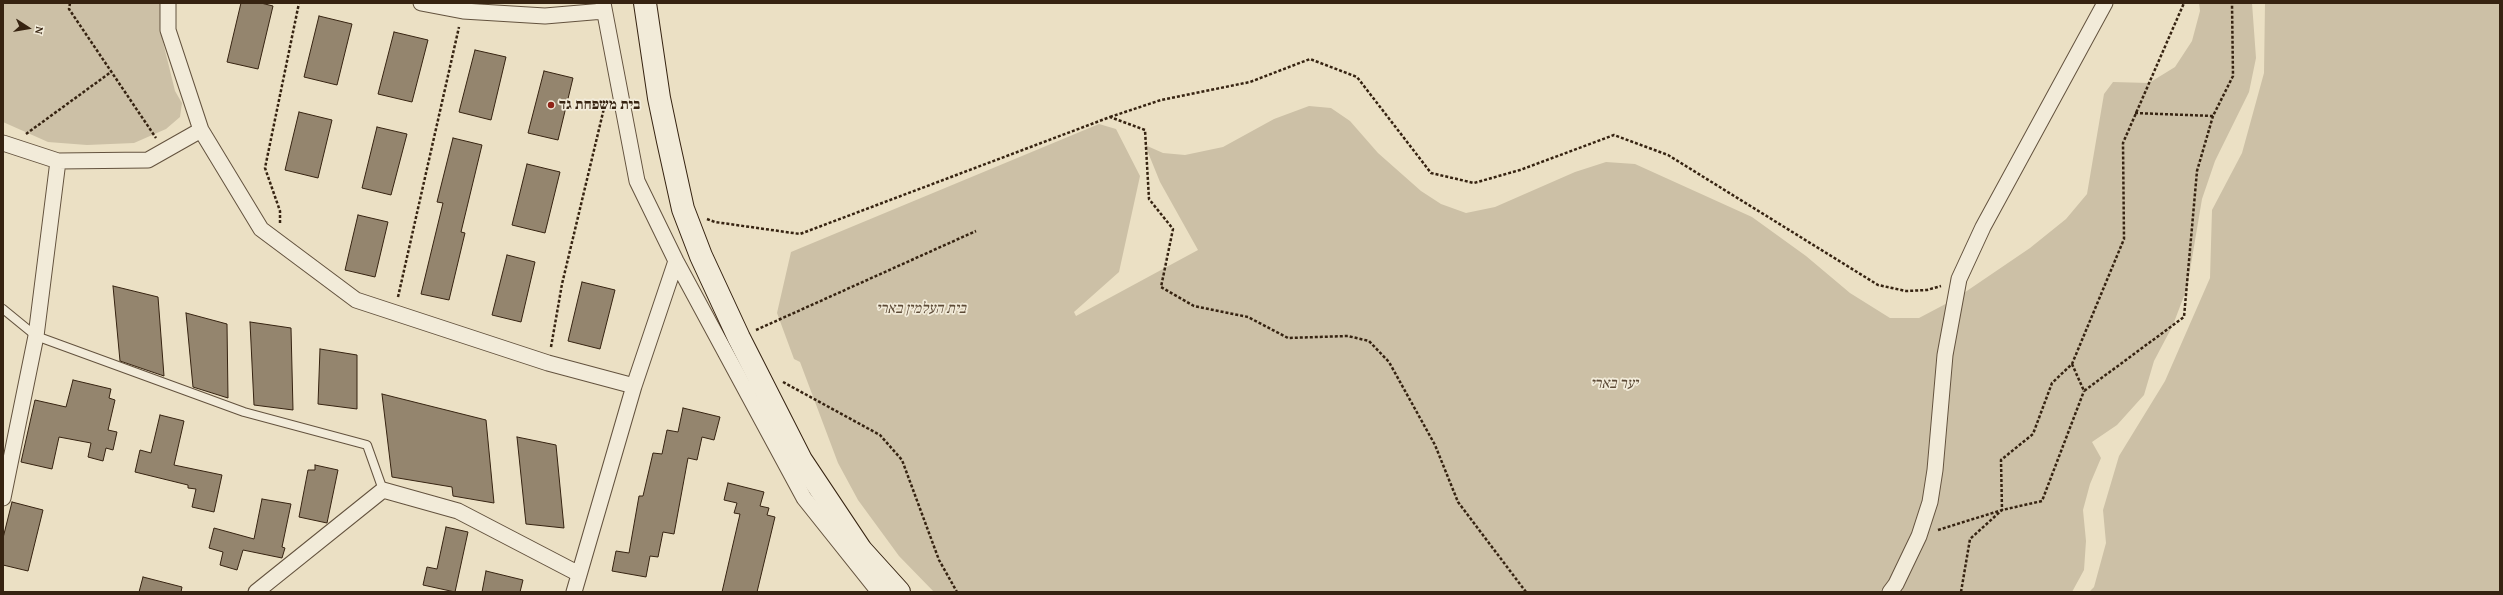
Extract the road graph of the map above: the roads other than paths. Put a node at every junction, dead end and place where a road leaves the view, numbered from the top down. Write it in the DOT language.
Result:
graph roads {
  1 [pos="168,3"];
  2 [pos="421,3"];
  3 [pos="646,3"];
  4 [pos="2105,3"];
  5 [pos="603,7"];
  6 [pos="201,130"];
  7 [pos="7,144"];
  8 [pos="58,161"];
  9 [pos="676,260"];
  10 [pos="3,309"];
  11 [pos="36,336"];
  12 [pos="634,386"];
  13 [pos="383,490"];
  14 [pos="3,498"];
  15 [pos="579,574"];
  16 [pos="256,592"];
  17 [pos="574,592"];
  18 [pos="879,592"];
  19 [pos="899,592"];
  20 [pos="1890,592"];
  1 -- 6 [label="street"];
  2 -- 5 [label="street"];
  3 -- 19 [label="street"];
  4 -- 20 [label="street"];
  5 -- 9 [label="street"];
  6 -- 8 [label="street"];
  6 -- 12 [label="street"];
  7 -- 8 [label="street"];
  8 -- 11 [label="street"];
  9 -- 12 [label="street"];
  9 -- 18 [label="street"];
  10 -- 11 [label="lane"];
  11 -- 13 [label="lane"];
  11 -- 14 [label="street"];
  12 -- 15 [label="street"];
  13 -- 15 [label="street"];
  13 -- 16 [label="street"];
  15 -- 17 [label="street"];
}
